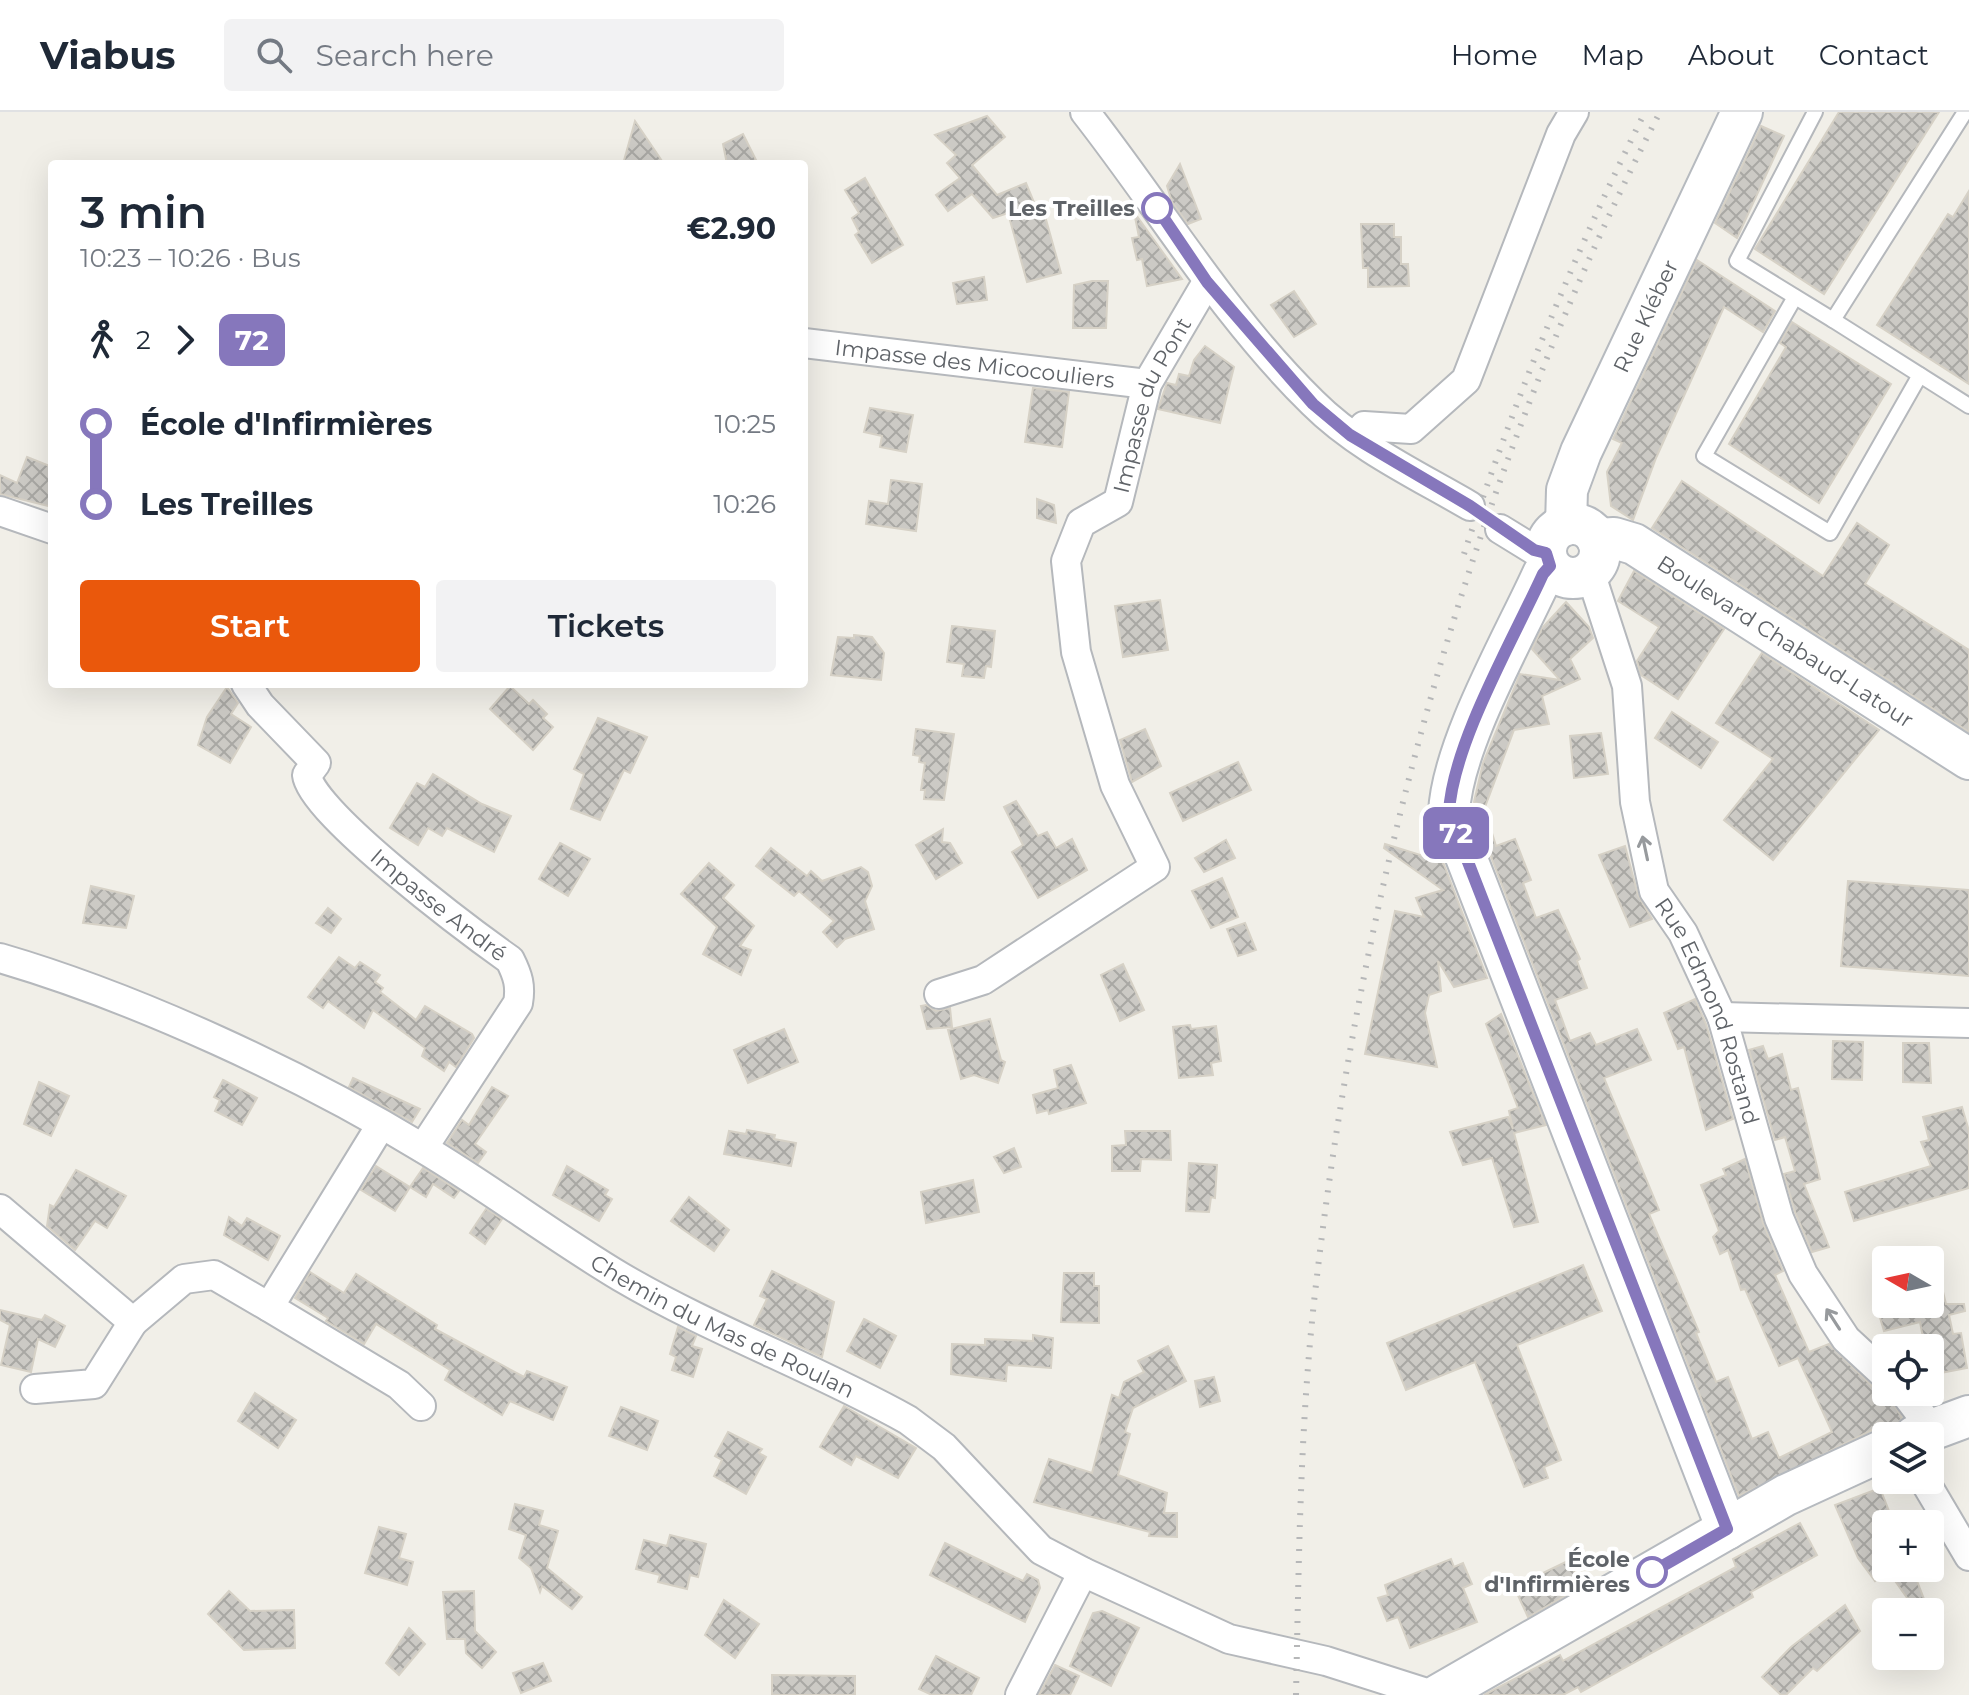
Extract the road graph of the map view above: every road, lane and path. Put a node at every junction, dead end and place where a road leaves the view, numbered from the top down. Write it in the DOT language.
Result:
graph roads {
  1 [pos="1085,112"];
  2 [pos="1574,112"];
  3 [pos="1742,112"];
  4 [pos="1815,112"];
  5 [pos="1965,112"];
  6 [pos="1207,282"];
  7 [pos="1795,297"];
  8 [pos="1833,320"];
  9 [pos="808,343"];
  10 [pos="1920,375"];
  11 [pos="1147,384"];
  12 [pos="1969,406"];
  13 [pos="1364,426"];
  14 [pos="1470,506"];
  15 [pos="0,511"];
  16 [pos="48,528"];
  17 [pos="1500,529"];
  18 [pos="1570,551"];
  19 [pos="249,688"];
  20 [pos="1969,759"];
  21 [pos="0,958"];
  22 [pos="939,994"];
  23 [pos="1722,1017"];
  24 [pos="1969,1023"];
  25 [pos="381,1125"];
  26 [pos="423,1148"];
  27 [pos="0,1209"];
  28 [pos="269,1307"];
  29 [pos="133,1322"];
  30 [pos="1872,1363"];
  31 [pos="35,1389"];
  32 [pos="421,1406"];
  33 [pos="1969,1416"];
  34 [pos="1944,1425"];
  35 [pos="1872,1455"];
  36 [pos="1932,1494"];
  37 [pos="1727,1529"];
  38 [pos="1969,1556"];
  39 [pos="1083,1572"];
  40 [pos="1020,1695"];
  41 [pos="1435,1695"];
  1 -- 6 [label="street"];
  2 -- 13 [label="street"];
  3 -- 18 [label="street, Rue Kléber"];
  4 -- 7 [label="lane"];
  5 -- 8 [label="lane"];
  6 -- 11 [label="street, Impasse du Pont"];
  6 -- 14 [label="street"];
  7 -- 8 [label="lane"];
  7 -- 10 [label="lane"];
  8 -- 10 [label="lane"];
  9 -- 11 [label="street, Impasse des Micocouliers"];
  10 -- 12 [label="lane"];
  11 -- 22 [label="street, Impasse du Pont"];
  15 -- 16 [label="street"];
  17 -- 18 [label="street"];
  18 -- 20 [label="street, Boulevard Chabaud-Latour"];
  23 -- 18 [label="street, Rue Edmond Rostand, one-way"];
  18 -- 37 [label="street, Rue Kléber"];
  19 -- 26 [label="street, Impasse André"];
  21 -- 25 [label="street, Chemin du Mas de Roulan"];
  23 -- 24 [label="street"];
  30 -- 23 [label="street, Rue Edmond Rostand, one-way"];
  25 -- 26 [label="street, Chemin du Mas de Roulan"];
  25 -- 28 [label="street"];
  26 -- 39 [label="street, Chemin du Mas de Roulan"];
  27 -- 29 [label="street"];
  28 -- 29 [label="street"];
  28 -- 32 [label="street"];
  29 -- 31 [label="street"];
  33 -- 34 [label="street"];
  35 -- 37 [label="street"];
  36 -- 38 [label="street"];
  37 -- 41 [label="street"];
  39 -- 40 [label="street"];
  39 -- 41 [label="street, Chemin du Mas de Roulan"];
}
